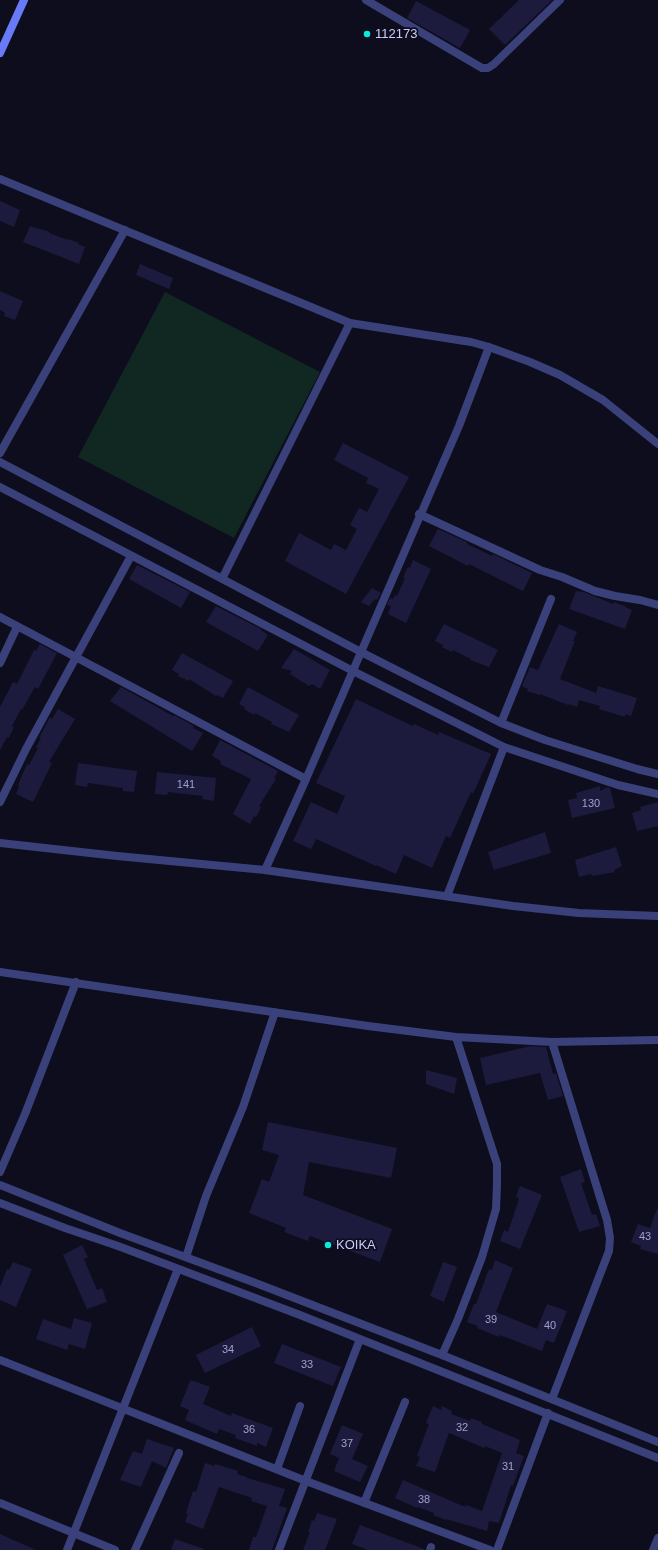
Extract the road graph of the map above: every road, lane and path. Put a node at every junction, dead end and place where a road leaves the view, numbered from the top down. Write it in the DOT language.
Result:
graph roads {
  1 [pos="24,0"];
  2 [pos="366,0"];
  3 [pos="560,0"];
  4 [pos="0,53"];
  5 [pos="0,179"];
  6 [pos="125,230"];
  7 [pos="350,322"];
  8 [pos="489,347"];
  9 [pos="658,444"];
  10 [pos="0,453"];
  11 [pos="0,462"];
  12 [pos="0,487"];
  13 [pos="419,514"];
  14 [pos="131,556"];
  15 [pos="222,579"];
  16 [pos="551,599"];
  17 [pos="658,605"];
  18 [pos="0,617"];
  19 [pos="17,627"];
  20 [pos="361,652"];
  21 [pos="77,658"];
  22 [pos="0,663"];
  23 [pos="353,671"];
  24 [pos="501,723"];
  25 [pos="504,747"];
  26 [pos="658,774"];
  27 [pos="306,779"];
  28 [pos="658,794"];
  29 [pos="0,802"];
  30 [pos="0,843"];
  31 [pos="265,870"];
  32 [pos="447,896"];
  33 [pos="658,916"];
  34 [pos="0,972"];
  35 [pos="76,982"];
  36 [pos="275,1012"];
  37 [pos="456,1037"];
  38 [pos="658,1040"];
  39 [pos="552,1042"];
  40 [pos="0,1172"];
  41 [pos="0,1185"];
  42 [pos="0,1203"];
  43 [pos="186,1257"];
  44 [pos="178,1269"];
  45 [pos="360,1339"];
  46 [pos="403,1340"];
  47 [pos="397,1354"];
  48 [pos="442,1355"];
  49 [pos="0,1360"];
  50 [pos="552,1399"];
  51 [pos="405,1402"];
  52 [pos="300,1406"];
  53 [pos="123,1408"];
  54 [pos="548,1413"];
  55 [pos="658,1442"];
  56 [pos="179,1453"];
  57 [pos="658,1458"];
  58 [pos="277,1469"];
  59 [pos="306,1481"];
  60 [pos="0,1503"];
  61 [pos="364,1503"];
  62 [pos="74,1534"];
  63 [pos="658,1538"];
  64 [pos="67,1550"];
  65 [pos="115,1550"];
  66 [pos="135,1550"];
  67 [pos="279,1550"];
  68 [pos="490,1550"];
  69 [pos="497,1550"];
  70 [pos="653,1550"];
  1 -- 4 [label="main road"];
  2 -- 3 [label="street"];
  5 -- 6 [label="street"];
  6 -- 7 [label="street"];
  6 -- 10 [label="street"];
  7 -- 8 [label="street"];
  7 -- 15 [label="street"];
  8 -- 9 [label="street"];
  8 -- 13 [label="street"];
  11 -- 15 [label="street"];
  12 -- 14 [label="street"];
  13 -- 17 [label="street"];
  13 -- 20 [label="street"];
  14 -- 21 [label="street"];
  14 -- 23 [label="street"];
  15 -- 20 [label="street"];
  16 -- 24 [label="street"];
  18 -- 19 [label="street"];
  19 -- 21 [label="street"];
  19 -- 22 [label="street"];
  20 -- 23 [label="street"];
  20 -- 24 [label="street"];
  21 -- 27 [label="street"];
  21 -- 29 [label="street"];
  23 -- 25 [label="street"];
  23 -- 27 [label="street"];
  24 -- 26 [label="street"];
  25 -- 28 [label="street"];
  25 -- 32 [label="street"];
  27 -- 31 [label="street"];
  30 -- 31 [label="street"];
  31 -- 32 [label="street"];
  32 -- 33 [label="street"];
  34 -- 35 [label="street"];
  35 -- 36 [label="street"];
  35 -- 40 [label="street"];
  36 -- 37 [label="street"];
  36 -- 43 [label="street"];
  37 -- 39 [label="street"];
  37 -- 48 [label="street"];
  38 -- 39 [label="street"];
  39 -- 50 [label="street"];
  41 -- 43 [label="street"];
  42 -- 44 [label="street"];
  43 -- 46 [label="street"];
  44 -- 45 [label="street"];
  44 -- 53 [label="street"];
  45 -- 47 [label="street"];
  45 -- 59 [label="street"];
  46 -- 47 [label="street"];
  46 -- 48 [label="street"];
  47 -- 54 [label="street"];
  48 -- 50 [label="street"];
  49 -- 53 [label="street"];
  50 -- 55 [label="street"];
  51 -- 61 [label="street"];
  52 -- 58 [label="street"];
  53 -- 58 [label="street"];
  53 -- 62 [label="street"];
  54 -- 57 [label="street"];
  54 -- 69 [label="street"];
  56 -- 66 [label="street"];
  58 -- 59 [label="street"];
  59 -- 61 [label="street"];
  59 -- 67 [label="street"];
  60 -- 62 [label="street"];
  61 -- 68 [label="street"];
  62 -- 64 [label="street"];
  62 -- 65 [label="street"];
  63 -- 70 [label="street"];
}
